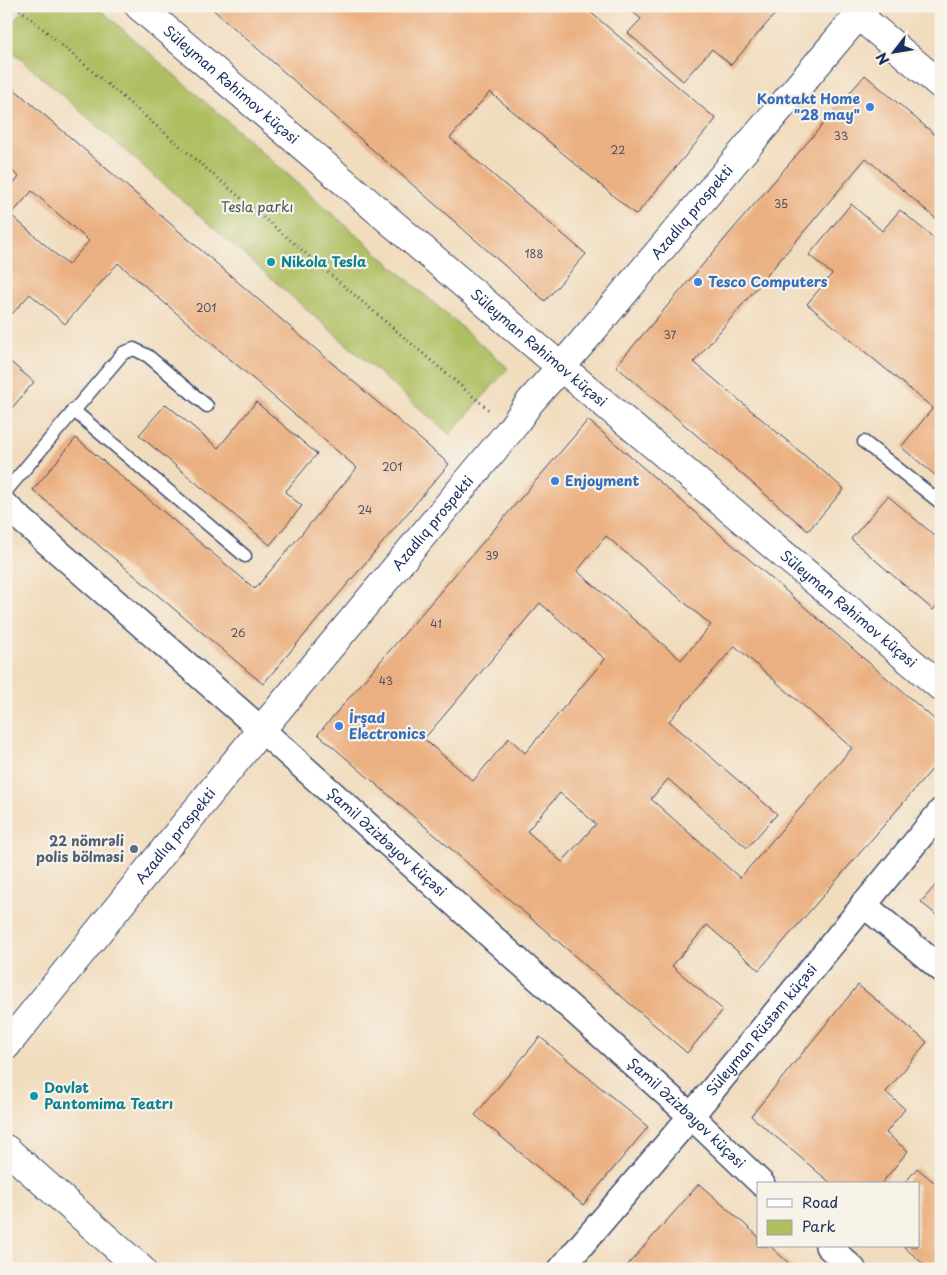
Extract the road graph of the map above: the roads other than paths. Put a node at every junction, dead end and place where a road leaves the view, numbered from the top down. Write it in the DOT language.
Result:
graph roads {
  1 [pos="139,6"];
  2 [pos="862,11"];
  3 [pos="941,85"];
  4 [pos="560,366"];
  5 [pos="207,406"];
  6 [pos="73,410"];
  7 [pos="864,442"];
  8 [pos="6,491"];
  9 [pos="941,503"];
  10 [pos="6,506"];
  11 [pos="245,556"];
  12 [pos="941,687"];
  13 [pos="261,730"];
  14 [pos="941,811"];
  15 [pos="863,904"];
  16 [pos="941,969"];
  17 [pos="6,1046"];
  18 [pos="691,1116"];
  19 [pos="6,1149"];
  20 [pos="760,1182"];
  21 [pos="141,1269"];
  22 [pos="562,1269"];
  1 -- 4 [label="main road, Süleyman Rəhimov küçəsi"];
  2 -- 3 [label="main road"];
  2 -- 4 [label="main road, Azadlıq prospekti"];
  4 -- 12 [label="main road, Süleyman Rəhimov küçəsi"];
  4 -- 13 [label="main road, Azadlıq prospekti"];
  5 -- 6 [label="lane"];
  6 -- 8 [label="lane"];
  6 -- 11 [label="lane"];
  7 -- 9 [label="lane"];
  10 -- 13 [label="street, Şamil Əzizbəyov küçəsi"];
  13 -- 17 [label="main road, Azadlıq prospekti"];
  13 -- 18 [label="street, Şamil Əzizbəyov küçəsi"];
  14 -- 15 [label="street, Süleyman Rüstəm küçəsi"];
  15 -- 16 [label="street"];
  15 -- 18 [label="street, Süleyman Rüstəm küçəsi"];
  18 -- 20 [label="street, Şamil Əzizbəyov küçəsi"];
  18 -- 22 [label="street, Süleyman Rüstəm küçəsi"];
  19 -- 21 [label="main road"];
}
